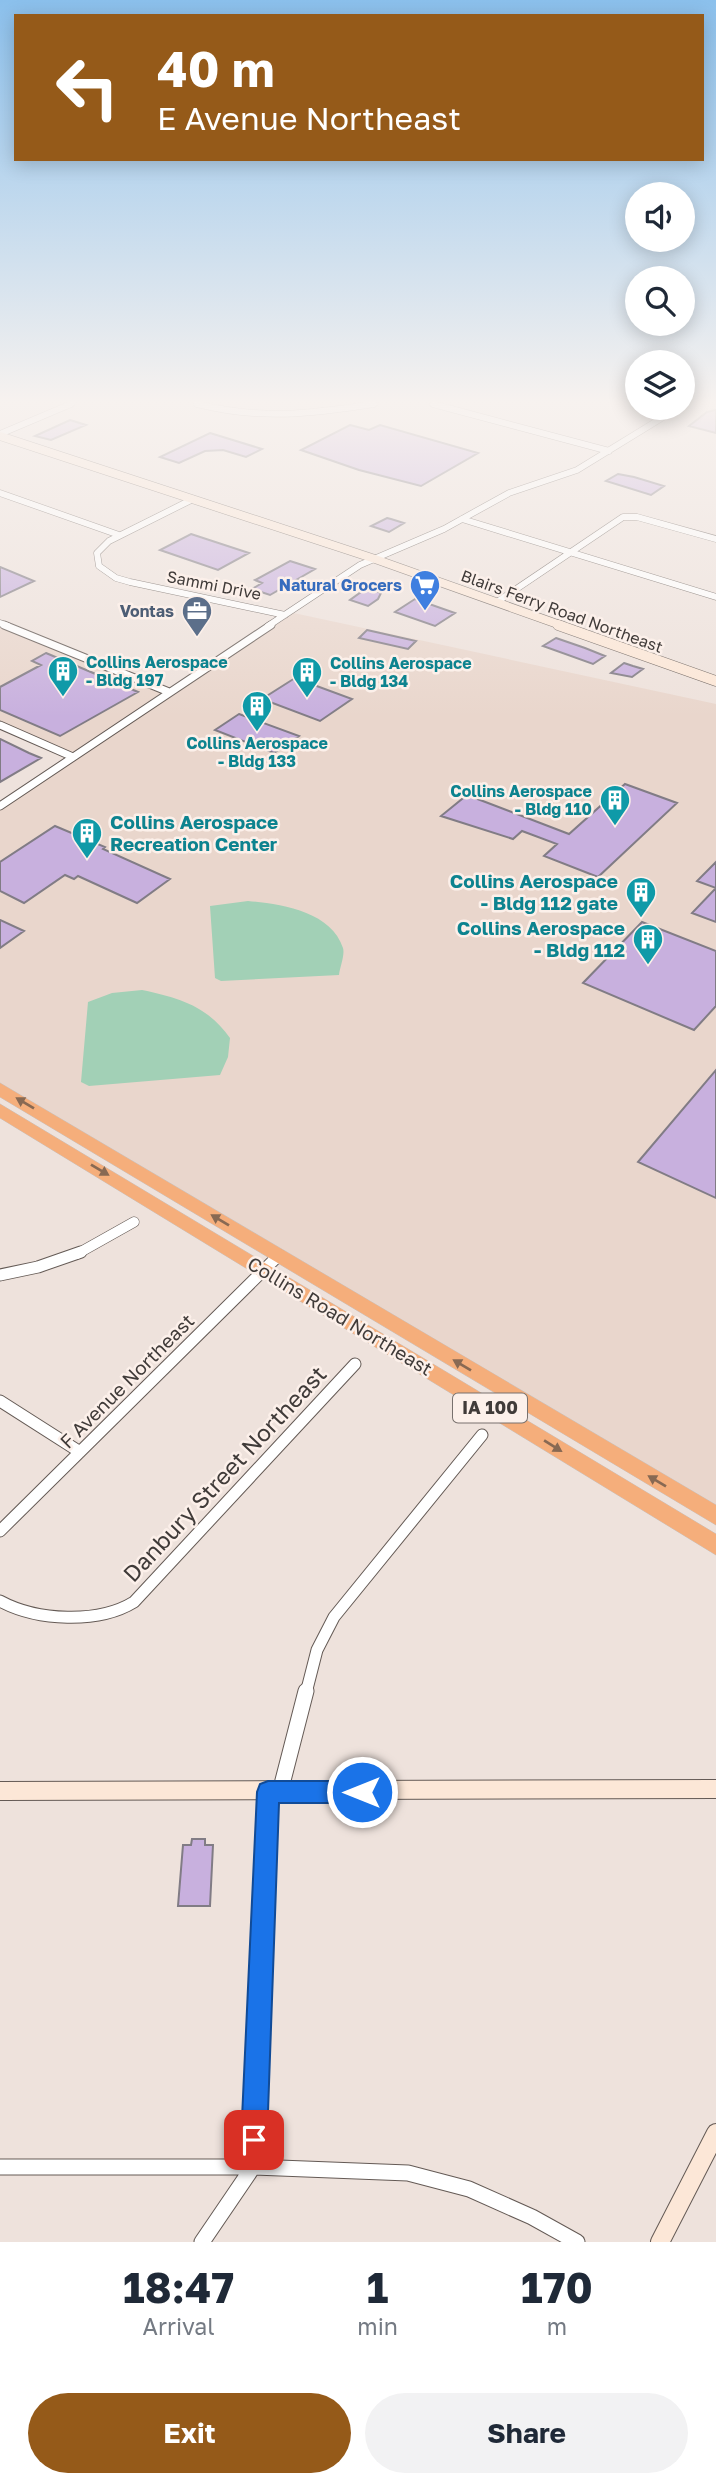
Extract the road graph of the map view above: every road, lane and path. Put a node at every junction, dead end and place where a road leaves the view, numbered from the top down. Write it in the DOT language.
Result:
graph roads {
  1 [pos="45,509"];
  2 [pos="173,509"];
  3 [pos="222,509"];
  4 [pos="481,509"];
  5 [pos="462,519"];
  6 [pos="120,535"];
  7 [pos="716,539"];
  8 [pos="570,552"];
  9 [pos="375,559"];
  10 [pos="716,597"];
  11 [pos="497,602"];
  12 [pos="285,615"];
  13 [pos="0,623"];
  14 [pos="716,681"];
  15 [pos="169,692"];
  16 [pos="0,725"];
  17 [pos="73,757"];
  18 [pos="0,806"];
  19 [pos="0,1089"];
  20 [pos="0,1110"];
  21 [pos="134,1222"];
  22 [pos="272,1262"];
  23 [pos="0,1275"];
  24 [pos="355,1364"];
  25 [pos="0,1401"];
  26 [pos="482,1435"];
  27 [pos="80,1452"];
  28 [pos="716,1516"];
  29 [pos="0,1531"];
  30 [pos="716,1545"];
  31 [pos="0,1601"];
  32 [pos="716,1789"];
  33 [pos="0,1791"];
  34 [pos="274,1792"];
  35 [pos="716,2133"];
  36 [pos="0,2167"];
  37 [pos="253,2167"];
  38 [pos="202,2242"];
  39 [pos="577,2242"];
  40 [pos="660,2242"];
  1 -- 6 [label="street"];
  2 -- 6 [label="street, Sammi Drive"];
  3 -- 9 [label="main road, Blairs Ferry Road Northeast"];
  4 -- 5 [label="street"];
  5 -- 8 [label="street"];
  5 -- 9 [label="street"];
  6 -- 12 [label="street, Sammi Drive"];
  7 -- 8 [label="street"];
  8 -- 10 [label="street"];
  8 -- 11 [label="street"];
  9 -- 11 [label="main road, Blairs Ferry Road Northeast"];
  9 -- 12 [label="street"];
  11 -- 14 [label="main road, Blairs Ferry Road Northeast"];
  12 -- 15 [label="street"];
  13 -- 15 [label="street"];
  15 -- 17 [label="street"];
  16 -- 17 [label="street"];
  17 -- 18 [label="street"];
  22 -- 19 [label="highway, Collins Road Northeast / IA 100, one-way"];
  20 -- 22 [label="highway, Collins Road Northeast / IA 100, one-way"];
  21 -- 23 [label="street"];
  22 -- 27 [label="street, F Avenue Northeast"];
  28 -- 22 [label="highway, Collins Road Northeast / IA 100, one-way"];
  22 -- 30 [label="highway, Collins Road Northeast / IA 100, one-way"];
  24 -- 31 [label="street, Danbury Street Northeast"];
  25 -- 27 [label="street"];
  26 -- 34 [label="street"];
  27 -- 29 [label="street, F Avenue Northeast"];
  32 -- 34 [label="main road"];
  33 -- 34 [label="main road"];
  34 -- 37 [label="street"];
  35 -- 40 [label="main road"];
  36 -- 37 [label="street"];
  37 -- 38 [label="street"];
  37 -- 39 [label="street"];
}
